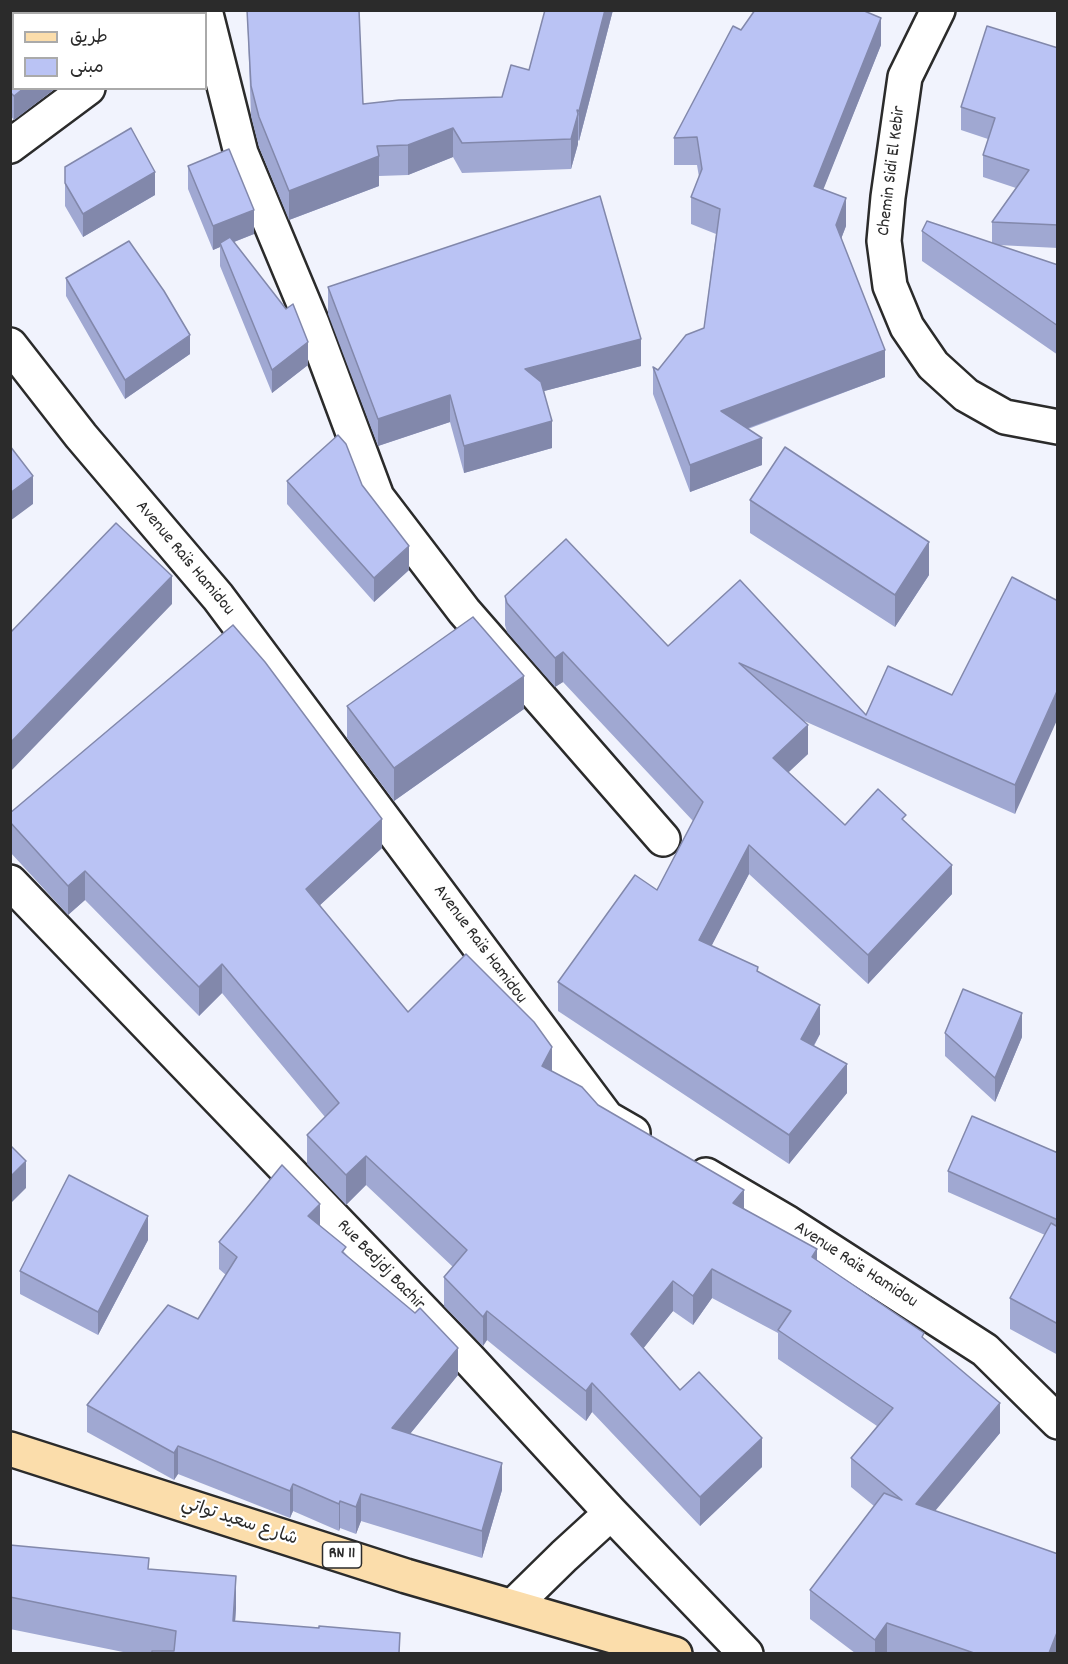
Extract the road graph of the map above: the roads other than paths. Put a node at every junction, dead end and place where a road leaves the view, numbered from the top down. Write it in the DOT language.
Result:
graph roads {
  1 [pos="938,10"];
  2 [pos="207,18"];
  3 [pos="85,90"];
  4 [pos="10,146"];
  5 [pos="10,345"];
  6 [pos="1058,427"];
  7 [pos="663,839"];
  8 [pos="10,882"];
  9 [pos="654,1145"];
  10 [pos="683,1161"];
  11 [pos="1058,1422"];
  12 [pos="10,1449"];
  13 [pos="611,1513"];
  14 [pos="513,1606"];
  15 [pos="675,1653"];
  16 [pos="746,1653"];
  1 -- 6 [label="street, Chemin Sidi El Kebir"];
  2 -- 7 [label="street"];
  3 -- 4 [label="street"];
  5 -- 9 [label="street, Avenue Raïs Hamidou"];
  8 -- 13 [label="street, Rue Bedjdj Bachir"];
  10 -- 11 [label="street, Avenue Raïs Hamidou"];
  12 -- 14 [label="main road, شارع سعيد تواتي / RN 11"];
  13 -- 14 [label="street"];
  13 -- 16 [label="street, Rue Bedjdj Bachir"];
  14 -- 15 [label="main road, شارع سعيد تواتي / RN 11"];
}
